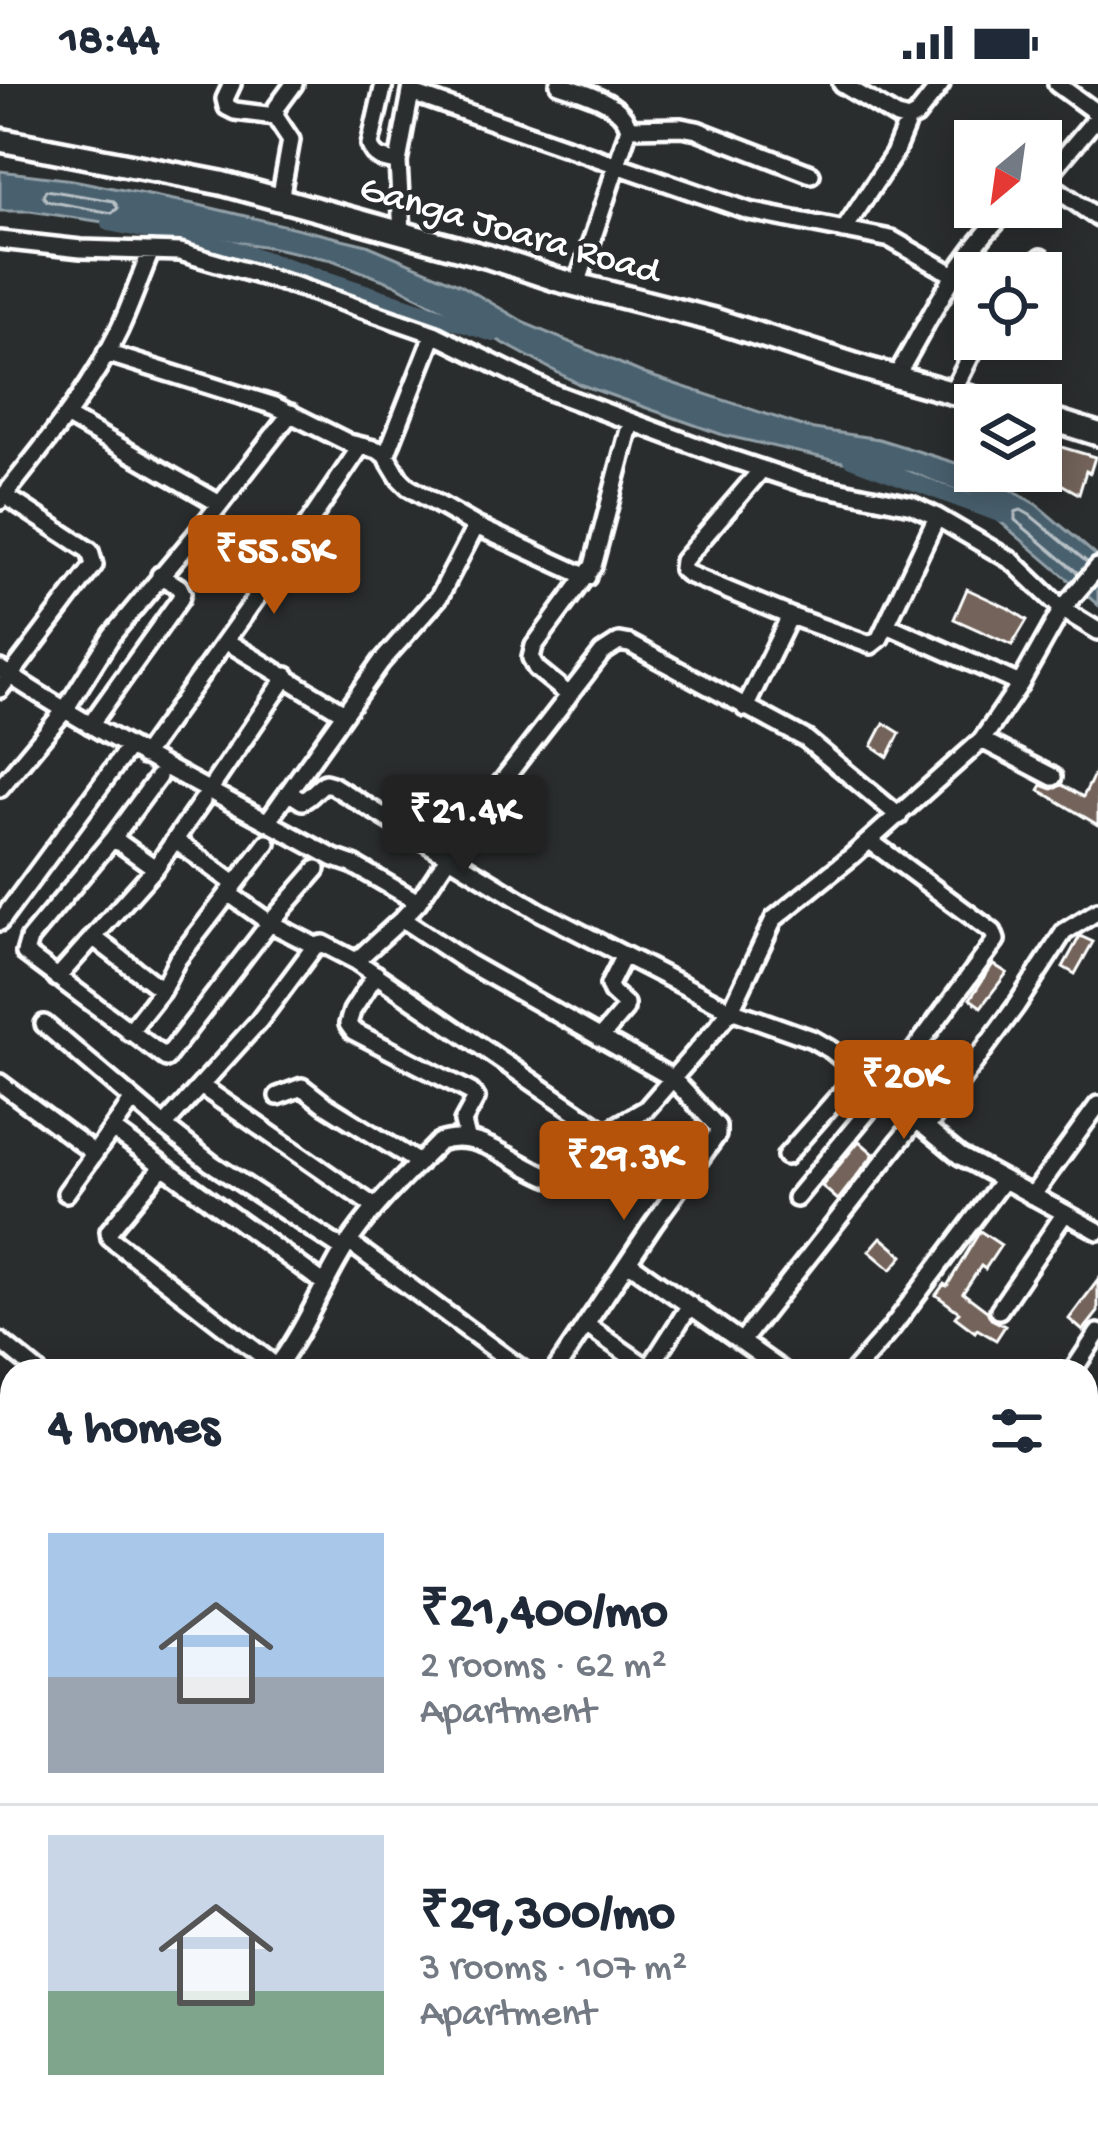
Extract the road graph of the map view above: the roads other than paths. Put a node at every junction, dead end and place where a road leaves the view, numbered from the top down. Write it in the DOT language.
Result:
graph roads {
  1 [pos="232,84"];
  2 [pos="294,84"];
  3 [pos="384,84"];
  4 [pos="559,84"];
  5 [pos="941,84"];
  6 [pos="1057,84"];
  7 [pos="853,86"];
  8 [pos="412,88"];
  9 [pos="275,116"];
  10 [pos="908,120"];
  11 [pos="1095,122"];
  12 [pos="629,128"];
  13 [pos="0,140"];
  14 [pos="1062,160"];
  15 [pos="398,162"];
  16 [pos="617,166"];
  17 [pos="811,174"];
  18 [pos="1062,194"];
  19 [pos="280,200"];
  20 [pos="1098,218"];
  21 [pos="992,228"];
  22 [pos="844,230"];
  23 [pos="402,232"];
  24 [pos="0,240"];
  25 [pos="151,251"];
  26 [pos="970,252"];
  27 [pos="954,275"];
  28 [pos="577,285"];
  29 [pos="434,334"];
  30 [pos="106,353"];
  31 [pos="968,360"];
  32 [pos="895,378"];
  33 [pos="952,393"];
  34 [pos="291,413"];
  35 [pos="66,416"];
  36 [pos="631,422"];
  37 [pos="1062,423"];
  38 [pos="1098,434"];
  39 [pos="361,446"];
  40 [pos="386,456"];
  41 [pos="762,469"];
  42 [pos="2,498"];
  43 [pos="220,504"];
  44 [pos="938,517"];
  45 [pos="476,526"];
  46 [pos="1098,567"];
  47 [pos="160,575"];
  48 [pos="587,578"];
  49 [pos="1065,605"];
  50 [pos="790,616"];
  51 [pos="886,625"];
  52 [pos="1098,631"];
  53 [pos="226,640"];
  54 [pos="287,676"];
  55 [pos="4,678"];
  56 [pos="1020,684"];
  57 [pos="569,695"];
  58 [pos="745,708"];
  59 [pos="65,710"];
  60 [pos="344,713"];
  61 [pos="90,725"];
  62 [pos="982,740"];
  63 [pos="136,751"];
  64 [pos="158,777"];
  65 [pos="1053,777"];
  66 [pos="0,788"];
  67 [pos="288,792"];
  68 [pos="205,796"];
  69 [pos="899,816"];
  70 [pos="267,822"];
  71 [pos="113,838"];
  72 [pos="176,841"];
  73 [pos="870,841"];
  74 [pos="267,843"];
  75 [pos="448,855"];
  76 [pos="155,868"];
  77 [pos="317,869"];
  78 [pos="231,888"];
  79 [pos="418,902"];
  80 [pos="1098,911"];
  81 [pos="402,919"];
  82 [pos="0,922"];
  83 [pos="270,923"];
  84 [pos="93,937"];
  85 [pos="315,946"];
  86 [pos="624,955"];
  87 [pos="356,961"];
  88 [pos="376,974"];
  89 [pos="58,978"];
  90 [pos="161,990"];
  91 [pos="731,1010"];
  92 [pos="44,1024"];
  93 [pos="129,1032"];
  94 [pos="600,1038"];
  95 [pos="859,1073"];
  96 [pos="672,1078"];
  97 [pos="0,1083"];
  98 [pos="201,1086"];
  99 [pos="883,1093"];
  100 [pos="278,1096"];
  101 [pos="133,1100"];
  102 [pos="1098,1105"];
  103 [pos="921,1124"];
  104 [pos="164,1126"];
  105 [pos="112,1129"];
  106 [pos="606,1132"];
  107 [pos="467,1138"];
  108 [pos="94,1153"];
  109 [pos="786,1156"];
  110 [pos="418,1163"];
  111 [pos="163,1166"];
  112 [pos="1003,1180"];
  113 [pos="66,1193"];
  114 [pos="1032,1196"];
  115 [pos="796,1198"];
  116 [pos="375,1207"];
  117 [pos="1065,1213"];
  118 [pos="1098,1231"];
  119 [pos="346,1246"];
  120 [pos="628,1262"];
  121 [pos="325,1284"];
  122 [pos="690,1305"];
  123 [pos="999,1310"];
  124 [pos="586,1325"];
  125 [pos="1098,1333"];
  126 [pos="742,1341"];
  127 [pos="264,1359"];
  128 [pos="283,1359"];
  129 [pos="507,1359"];
  130 [pos="563,1359"];
  131 [pos="635,1359"];
  132 [pos="658,1359"];
  133 [pos="764,1359"];
  134 [pos="864,1359"];
  135 [pos="1081,1359"];
  1 -- 9 [label="street"];
  2 -- 9 [label="street"];
  3 -- 15 [label="street"];
  4 -- 12 [label="street"];
  5 -- 10 [label="street"];
  6 -- 11 [label="street"];
  7 -- 10 [label="street"];
  8 -- 15 [label="street"];
  8 -- 16 [label="street"];
  9 -- 19 [label="street"];
  10 -- 22 [label="street"];
  11 -- 14 [label="street"];
  12 -- 16 [label="street"];
  12 -- 17 [label="street"];
  13 -- 19 [label="main road, Ganga Joara Road"];
  15 -- 23 [label="street"];
  16 -- 22 [label="street"];
  16 -- 28 [label="street"];
  18 -- 20 [label="street"];
  19 -- 23 [label="main road, Ganga Joara Road"];
  21 -- 26 [label="street"];
  22 -- 27 [label="street"];
  23 -- 28 [label="main road, Ganga Joara Road"];
  24 -- 25 [label="street"];
  25 -- 29 [label="street"];
  25 -- 30 [label="street"];
  27 -- 32 [label="street"];
  28 -- 32 [label="main road, Ganga Joara Road"];
  29 -- 36 [label="street"];
  29 -- 40 [label="street"];
  30 -- 34 [label="street"];
  30 -- 35 [label="street"];
  31 -- 33 [label="street"];
  32 -- 33 [label="main road, Ganga Joara Road"];
  34 -- 39 [label="street"];
  34 -- 43 [label="street"];
  35 -- 42 [label="street"];
  35 -- 43 [label="street"];
  36 -- 41 [label="street"];
  36 -- 48 [label="street"];
  37 -- 38 [label="main road"];
  39 -- 40 [label="street"];
  39 -- 53 [label="street"];
  40 -- 45 [label="street"];
  41 -- 44 [label="street"];
  41 -- 50 [label="street"];
  42 -- 55 [label="street"];
  43 -- 47 [label="street"];
  44 -- 49 [label="street"];
  44 -- 51 [label="street"];
  45 -- 48 [label="street"];
  45 -- 60 [label="street"];
  46 -- 49 [label="street"];
  47 -- 59 [label="street"];
  47 -- 61 [label="street"];
  48 -- 57 [label="street"];
  49 -- 52 [label="street"];
  49 -- 56 [label="street"];
  50 -- 51 [label="street"];
  50 -- 58 [label="street"];
  51 -- 56 [label="street"];
  53 -- 54 [label="street"];
  53 -- 63 [label="street"];
  54 -- 60 [label="street"];
  54 -- 68 [label="street"];
  55 -- 59 [label="street"];
  56 -- 62 [label="street"];
  57 -- 58 [label="street"];
  57 -- 75 [label="street"];
  58 -- 69 [label="street"];
  59 -- 61 [label="street"];
  59 -- 66 [label="street"];
  60 -- 67 [label="street"];
  61 -- 63 [label="street"];
  62 -- 65 [label="street"];
  62 -- 69 [label="street"];
  63 -- 68 [label="street"];
  63 -- 82 [label="street"];
  64 -- 71 [label="street"];
  67 -- 70 [label="street"];
  67 -- 75 [label="street"];
  68 -- 70 [label="street"];
  68 -- 72 [label="street"];
  69 -- 73 [label="street"];
  70 -- 79 [label="street"];
  71 -- 76 [label="street"];
  71 -- 89 [label="street"];
  72 -- 76 [label="street"];
  72 -- 78 [label="street"];
  73 -- 91 [label="street"];
  73 -- 99 [label="street"];
  74 -- 78 [label="street"];
  75 -- 79 [label="street"];
  75 -- 86 [label="street"];
  76 -- 84 [label="street"];
  77 -- 83 [label="street"];
  78 -- 83 [label="street"];
  78 -- 90 [label="street"];
  79 -- 81 [label="street"];
  80 -- 103 [label="street"];
  81 -- 87 [label="street"];
  81 -- 94 [label="street"];
  83 -- 85 [label="street"];
  83 -- 93 [label="street"];
  84 -- 89 [label="street"];
  84 -- 90 [label="street"];
  85 -- 87 [label="street"];
  85 -- 98 [label="street"];
  86 -- 91 [label="street"];
  86 -- 94 [label="street"];
  87 -- 88 [label="street"];
  88 -- 106 [label="street"];
  88 -- 107 [label="street"];
  89 -- 93 [label="street"];
  90 -- 93 [label="street"];
  91 -- 95 [label="street"];
  91 -- 96 [label="street"];
  92 -- 101 [label="street"];
  94 -- 96 [label="street"];
  95 -- 99 [label="street"];
  95 -- 109 [label="street"];
  96 -- 106 [label="street"];
  96 -- 120 [label="street"];
  97 -- 108 [label="street"];
  98 -- 104 [label="street"];
  98 -- 116 [label="street"];
  99 -- 103 [label="street"];
  99 -- 115 [label="street"];
  100 -- 110 [label="street"];
  101 -- 104 [label="street"];
  101 -- 105 [label="street"];
  102 -- 114 [label="street"];
  103 -- 112 [label="street"];
  103 -- 126 [label="street"];
  104 -- 119 [label="street"];
  105 -- 108 [label="street"];
  105 -- 111 [label="street"];
  106 -- 107 [label="street"];
  107 -- 110 [label="street"];
  108 -- 113 [label="street"];
  110 -- 116 [label="street"];
  111 -- 121 [label="street"];
  111 -- 127 [label="street"];
  112 -- 114 [label="street"];
  112 -- 134 [label="street"];
  114 -- 117 [label="street"];
  116 -- 119 [label="street"];
  117 -- 118 [label="street"];
  117 -- 123 [label="street"];
  119 -- 121 [label="street"];
  119 -- 129 [label="street"];
  120 -- 122 [label="street"];
  120 -- 124 [label="street"];
  121 -- 128 [label="street"];
  122 -- 126 [label="street"];
  122 -- 132 [label="street"];
  124 -- 130 [label="street"];
  124 -- 131 [label="street"];
  125 -- 135 [label="street"];
  126 -- 133 [label="street"];
}
